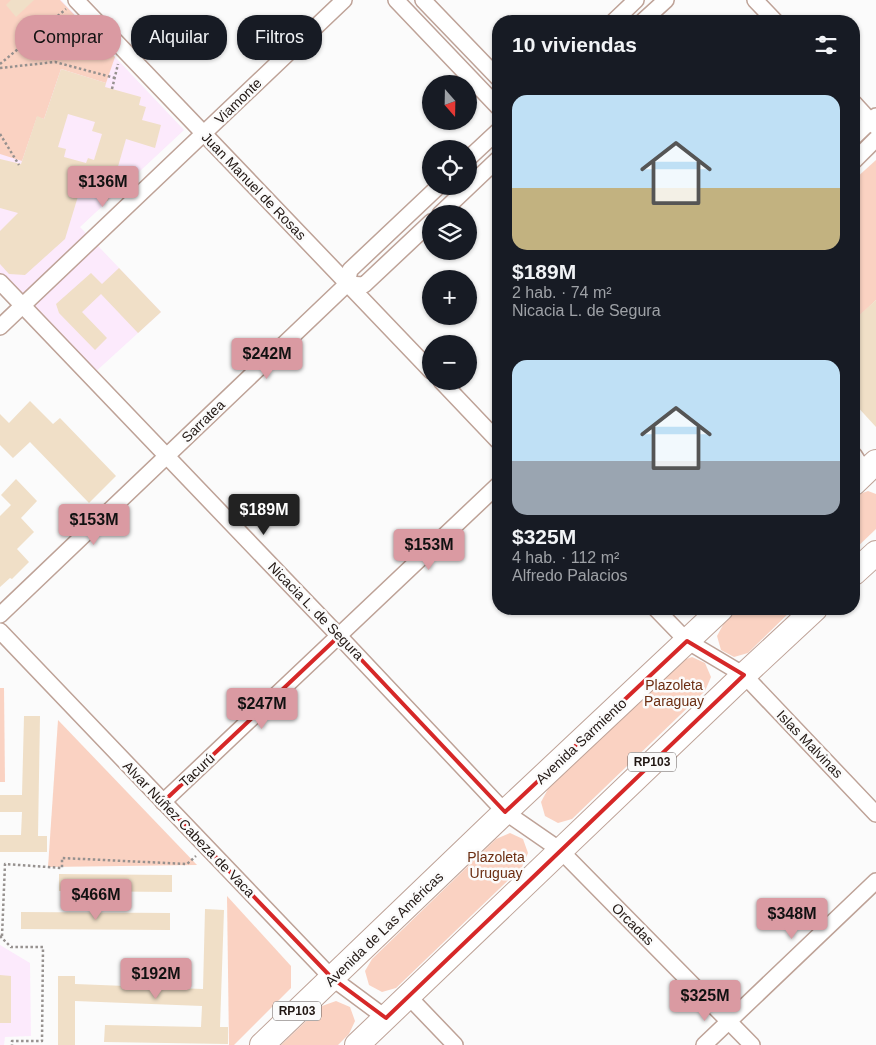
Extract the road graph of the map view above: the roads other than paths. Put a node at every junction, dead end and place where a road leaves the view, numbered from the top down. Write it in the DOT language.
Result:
graph roads {
  1 [pos="76,0"];
  2 [pos="344,0"];
  3 [pos="396,0"];
  4 [pos="423,0"];
  5 [pos="636,0"];
  6 [pos="666,0"];
  7 [pos="755,0"];
  8 [pos="620,15"];
  9 [pos="650,15"];
  10 [pos="769,15"];
  11 [pos="492,72"];
  12 [pos="492,101"];
  13 [pos="860,108"];
  14 [pos="874,121"];
  15 [pos="860,132"];
  16 [pos="204,133"];
  17 [pos="492,137"];
  18 [pos="876,139"];
  19 [pos="477,151"];
  20 [pos="860,154"];
  21 [pos="492,165"];
  22 [pos="429,195"];
  23 [pos="449,205"];
  24 [pos="422,230"];
  25 [pos="0,282"];
  26 [pos="347,284"];
  27 [pos="23,305"];
  28 [pos="0,327"];
  29 [pos="422,363"];
  30 [pos="450,390"];
  31 [pos="492,435"];
  32 [pos="167,455"];
  33 [pos="492,491"];
  34 [pos="876,553"];
  35 [pos="860,568"];
  36 [pos="662,615"];
  37 [pos="715,615"];
  38 [pos="808,615"];
  39 [pos="0,616"];
  40 [pos="0,631"];
  41 [pos="339,636"];
  42 [pos="687,641"];
  43 [pos="744,674"];
  44 [pos="163,802"];
  45 [pos="505,812"];
  46 [pos="876,814"];
  47 [pos="560,850"];
  48 [pos="876,881"];
  49 [pos="332,978"];
  50 [pos="408,996"];
  51 [pos="386,1018"];
  52 [pos="728,1021"];
  53 [pos="262,1045"];
  54 [pos="357,1045"];
  55 [pos="455,1045"];
  56 [pos="704,1045"];
  57 [pos="752,1045"];
  1 -- 16 [label="street, Juan Manuel de Rosas"];
  2 -- 16 [label="street, Viamonte"];
  3 -- 12 [label="street"];
  4 -- 11 [label="street"];
  5 -- 8 [label="street"];
  6 -- 9 [label="street"];
  7 -- 10 [label="street"];
  13 -- 14 [label="street"];
  14 -- 15 [label="street"];
  16 -- 26 [label="street, Juan Manuel de Rosas"];
  16 -- 27 [label="street, Viamonte"];
  17 -- 19 [label="street"];
  18 -- 20 [label="street"];
  21 -- 23 [label="street"];
  22 -- 26 [label="street, Sarratea"];
  24 -- 26 [label="street"];
  25 -- 27 [label="street, Nicacia L. de Segura"];
  26 -- 29 [label="street, Juan Manuel de Rosas"];
  26 -- 32 [label="street, Sarratea"];
  27 -- 28 [label="street, Viamonte"];
  27 -- 32 [label="street, Nicacia L. de Segura"];
  30 -- 31 [label="street"];
  32 -- 39 [label="street, Sarratea"];
  32 -- 41 [label="street, Nicacia L. de Segura"];
  33 -- 41 [label="street, Tacurú"];
  34 -- 35 [label="main road"];
  36 -- 42 [label="street"];
  37 -- 42 [label="main road, Avenida Sarmiento / RP103"];
  38 -- 43 [label="main road, RP103"];
  40 -- 44 [label="street, Alvar Núñez Cabeza de Vaca"];
  41 -- 44 [label="street, Tacurú"];
  41 -- 45 [label="street, Nicacia L. de Segura"];
  42 -- 43 [label="street"];
  42 -- 45 [label="main road, Avenida Sarmiento / RP103"];
  43 -- 46 [label="street, Islas Malvinas"];
  43 -- 47 [label="main road, RP103"];
  44 -- 49 [label="street, Alvar Núñez Cabeza de Vaca"];
  45 -- 47 [label="street, Orcadas"];
  45 -- 49 [label="main road, Avenida de Las Américas / RP103"];
  47 -- 50 [label="main road, RP103"];
  47 -- 52 [label="street, Orcadas"];
  48 -- 52 [label="street"];
  49 -- 51 [label="street, Alvar Núñez Cabeza de Vaca"];
  49 -- 53 [label="main road, Avenida de Las Américas / RP103"];
  50 -- 51 [label="main road, RP103"];
  50 -- 55 [label="street"];
  51 -- 54 [label="main road, RP103"];
  52 -- 56 [label="street"];
  52 -- 57 [label="street, Orcadas"];
}
